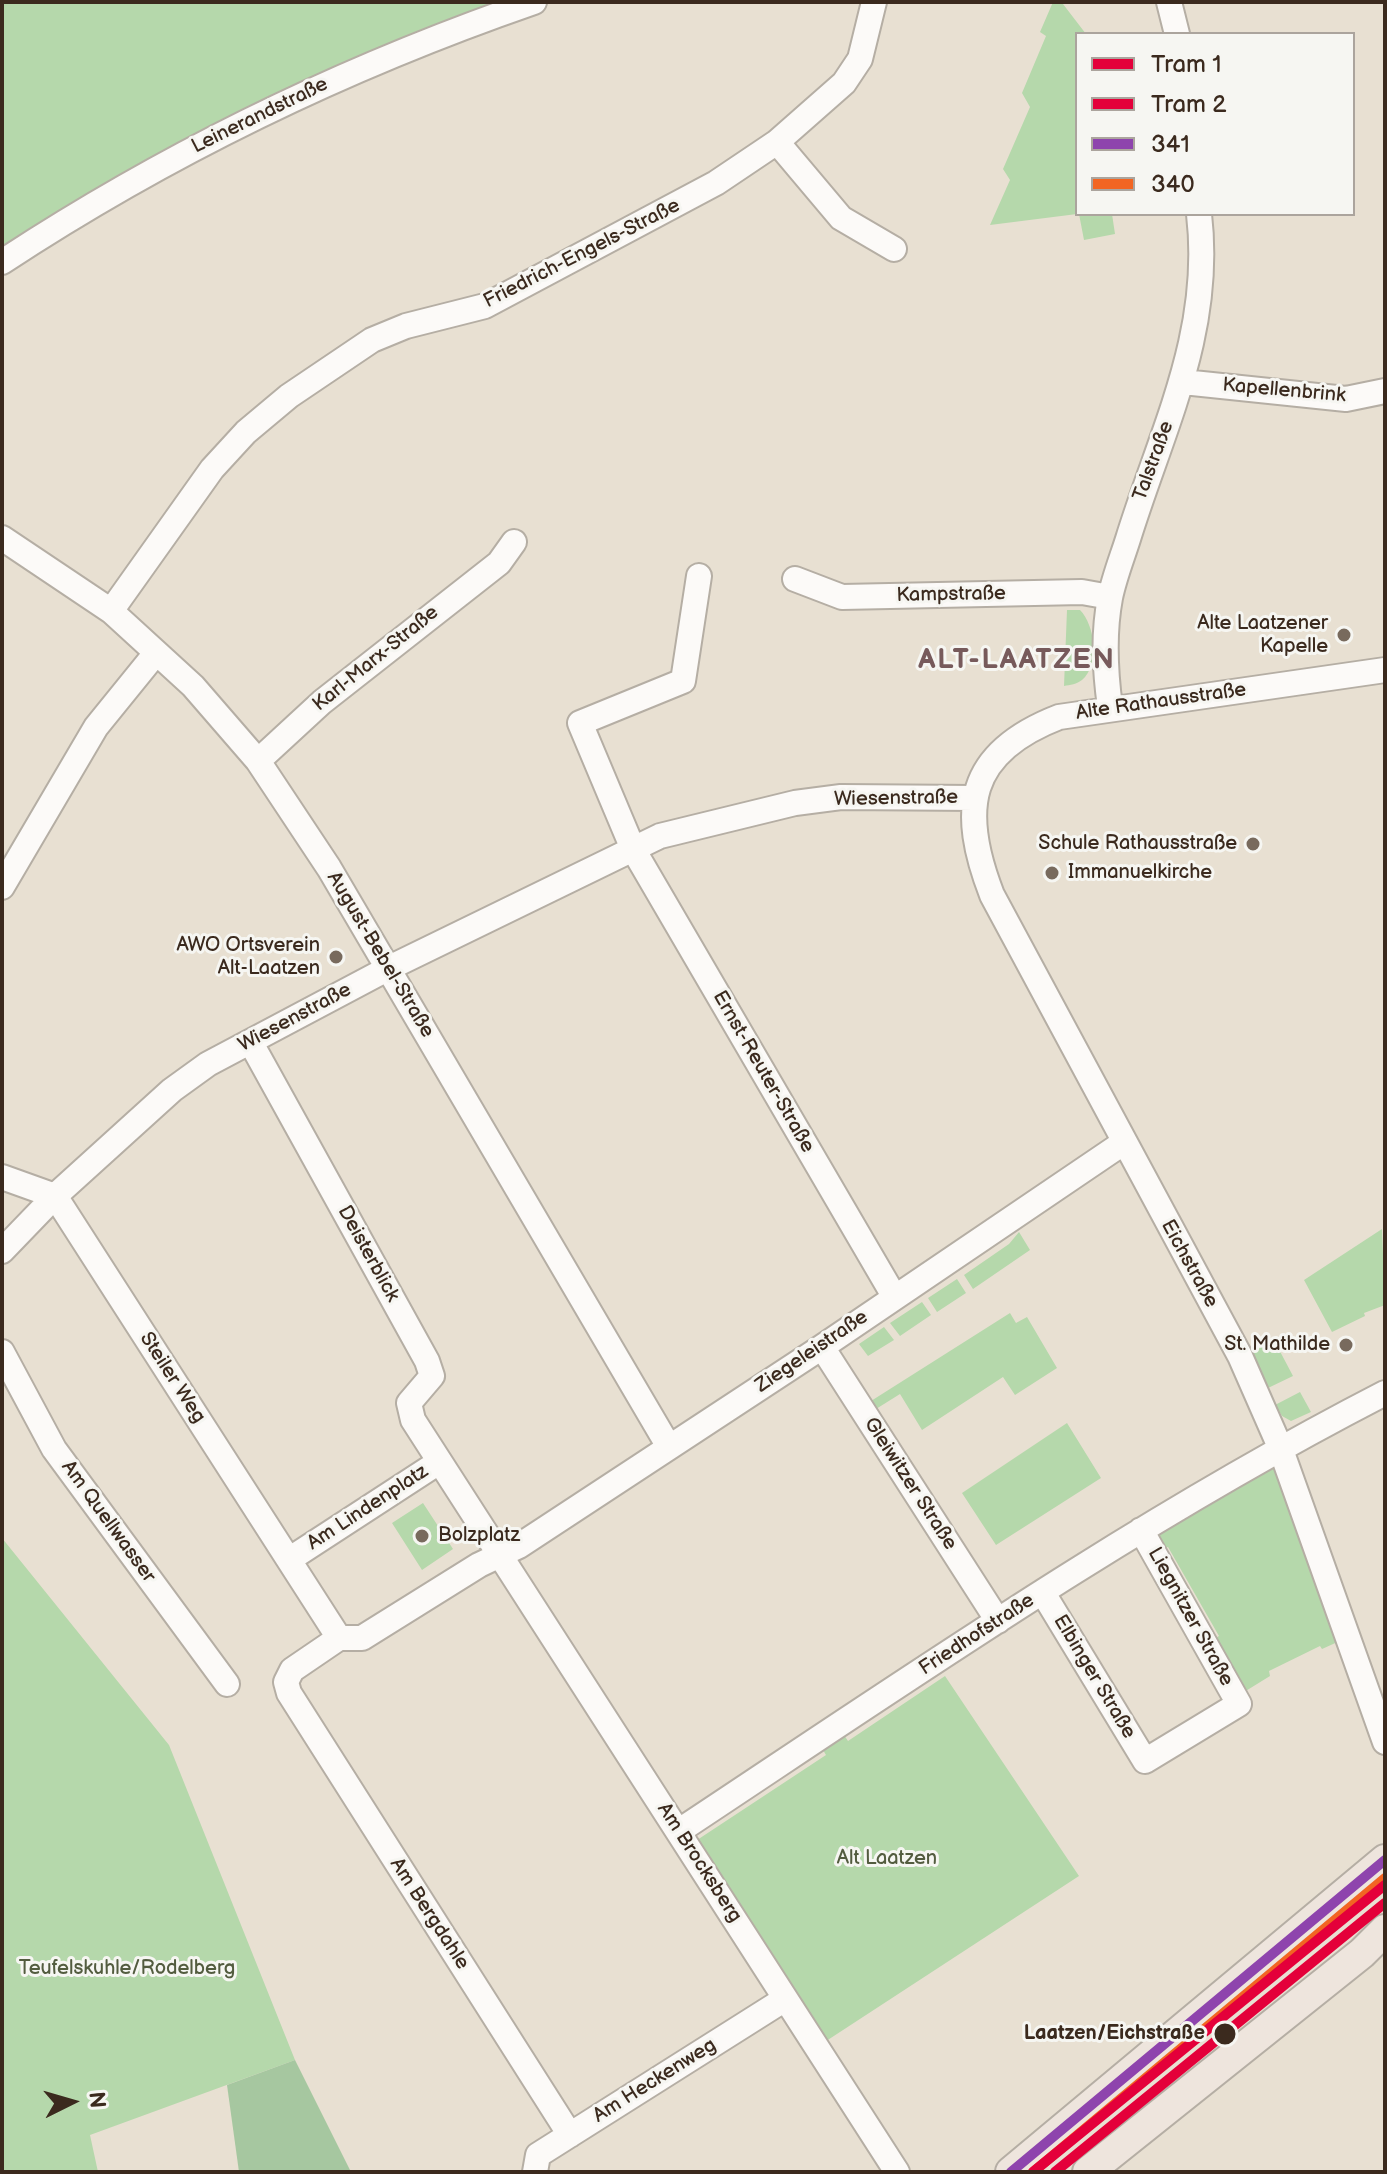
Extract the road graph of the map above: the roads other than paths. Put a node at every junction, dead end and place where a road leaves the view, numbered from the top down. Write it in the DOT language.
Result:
graph roads {
  1 [pos="534,2"];
  2 [pos="874,2"];
  3 [pos="1169,2"];
  4 [pos="1176,32"];
  5 [pos="777,142"];
  6 [pos="1199,216"];
  7 [pos="894,249"];
  8 [pos="2,262"];
  9 [pos="1183,382"];
  10 [pos="1385,391"];
  11 [pos="2,538"];
  12 [pos="514,542"];
  13 [pos="699,576"];
  14 [pos="795,579"];
  15 [pos="1110,597"];
  16 [pos="111,611"];
  17 [pos="156,653"];
  18 [pos="1385,670"];
  19 [pos="1110,707"];
  20 [pos="258,761"];
  21 [pos="975,798"];
  22 [pos="633,849"];
  23 [pos="2,887"];
  24 [pos="389,968"];
  25 [pos="251,1043"];
  26 [pos="1123,1143"];
  27 [pos="2,1177"];
  28 [pos="55,1196"];
  29 [pos="2,1251"];
  30 [pos="894,1296"];
  31 [pos="822,1347"];
  32 [pos="2,1352"];
  33 [pos="1385,1393"];
  34 [pos="669,1447"];
  35 [pos="1280,1447"];
  36 [pos="439,1462"];
  37 [pos="1141,1530"];
  38 [pos="498,1556"];
  39 [pos="290,1559"];
  40 [pos="1043,1593"];
  41 [pos="998,1621"];
  42 [pos="339,1638"];
  43 [pos="227,1684"];
  44 [pos="1385,1742"];
  45 [pos="1145,1761"];
  46 [pos="679,1831"];
  47 [pos="1385,1860"];
  48 [pos="1385,1930"];
  49 [pos="785,1999"];
  50 [pos="570,2135"];
  51 [pos="535,2172"];
  52 [pos="897,2172"];
  53 [pos="1011,2172"];
  54 [pos="1088,2172"];
  1 -- 8 [label="street, Leinerandstraße"];
  2 -- 5 [label="street, Friedrich-Engels-Straße"];
  3 -- 4 [label="street"];
  5 -- 7 [label="street"];
  5 -- 16 [label="street, Friedrich-Engels-Straße"];
  6 -- 9 [label="street, Talstraße"];
  9 -- 10 [label="street, Kapellenbrink"];
  9 -- 15 [label="street, Talstraße"];
  11 -- 16 [label="street, August-Bebel-Straße"];
  12 -- 20 [label="street, Karl-Marx-Straße"];
  13 -- 22 [label="street"];
  14 -- 15 [label="street, Kampstraße"];
  15 -- 19 [label="street, Talstraße"];
  16 -- 17 [label="street, August-Bebel-Straße"];
  17 -- 20 [label="street, August-Bebel-Straße"];
  17 -- 23 [label="street"];
  18 -- 19 [label="street, Alte Rathausstraße"];
  19 -- 21 [label="street, Alte Rathausstraße"];
  20 -- 24 [label="street, August-Bebel-Straße"];
  21 -- 22 [label="street, Wiesenstraße"];
  21 -- 26 [label="street, Eichstraße"];
  22 -- 24 [label="street, Wiesenstraße"];
  22 -- 30 [label="street, Ernst-Reuter-Straße"];
  24 -- 25 [label="street, Wiesenstraße"];
  24 -- 34 [label="street, August-Bebel-Straße"];
  25 -- 28 [label="street, Wiesenstraße"];
  25 -- 36 [label="street, Deisterblick"];
  26 -- 30 [label="street, Ziegeleistraße"];
  26 -- 35 [label="street, Eichstraße"];
  27 -- 28 [label="street"];
  28 -- 29 [label="street, Wiesenstraße"];
  28 -- 39 [label="street, Steiler Weg"];
  30 -- 31 [label="street, Ziegeleistraße"];
  31 -- 34 [label="street, Ziegeleistraße"];
  31 -- 41 [label="street, Gleiwitzer Straße"];
  32 -- 43 [label="street, Am Quellwasser"];
  33 -- 35 [label="street, Friedhofstraße"];
  34 -- 38 [label="street, Ziegeleistraße"];
  35 -- 37 [label="street, Friedhofstraße"];
  35 -- 44 [label="street, Eichstraße"];
  36 -- 38 [label="street, Am Lindenplatz"];
  36 -- 39 [label="street, Am Lindenplatz"];
  37 -- 40 [label="street, Friedhofstraße"];
  37 -- 45 [label="street, Liegnitzer Straße"];
  38 -- 42 [label="street"];
  38 -- 46 [label="street, Am Brocksberg"];
  39 -- 42 [label="street, Am Lindenplatz"];
  40 -- 41 [label="street, Friedhofstraße"];
  40 -- 45 [label="street, Elbinger Straße"];
  41 -- 46 [label="street, Friedhofstraße"];
  42 -- 50 [label="street, Am Bergdahle"];
  46 -- 49 [label="street, Am Brocksberg"];
  47 -- 53 [label="main road"];
  48 -- 54 [label="main road"];
  49 -- 50 [label="street, Am Heckenweg"];
  49 -- 52 [label="street, Am Brocksberg"];
  50 -- 51 [label="street, Am Heckenweg"];
}
